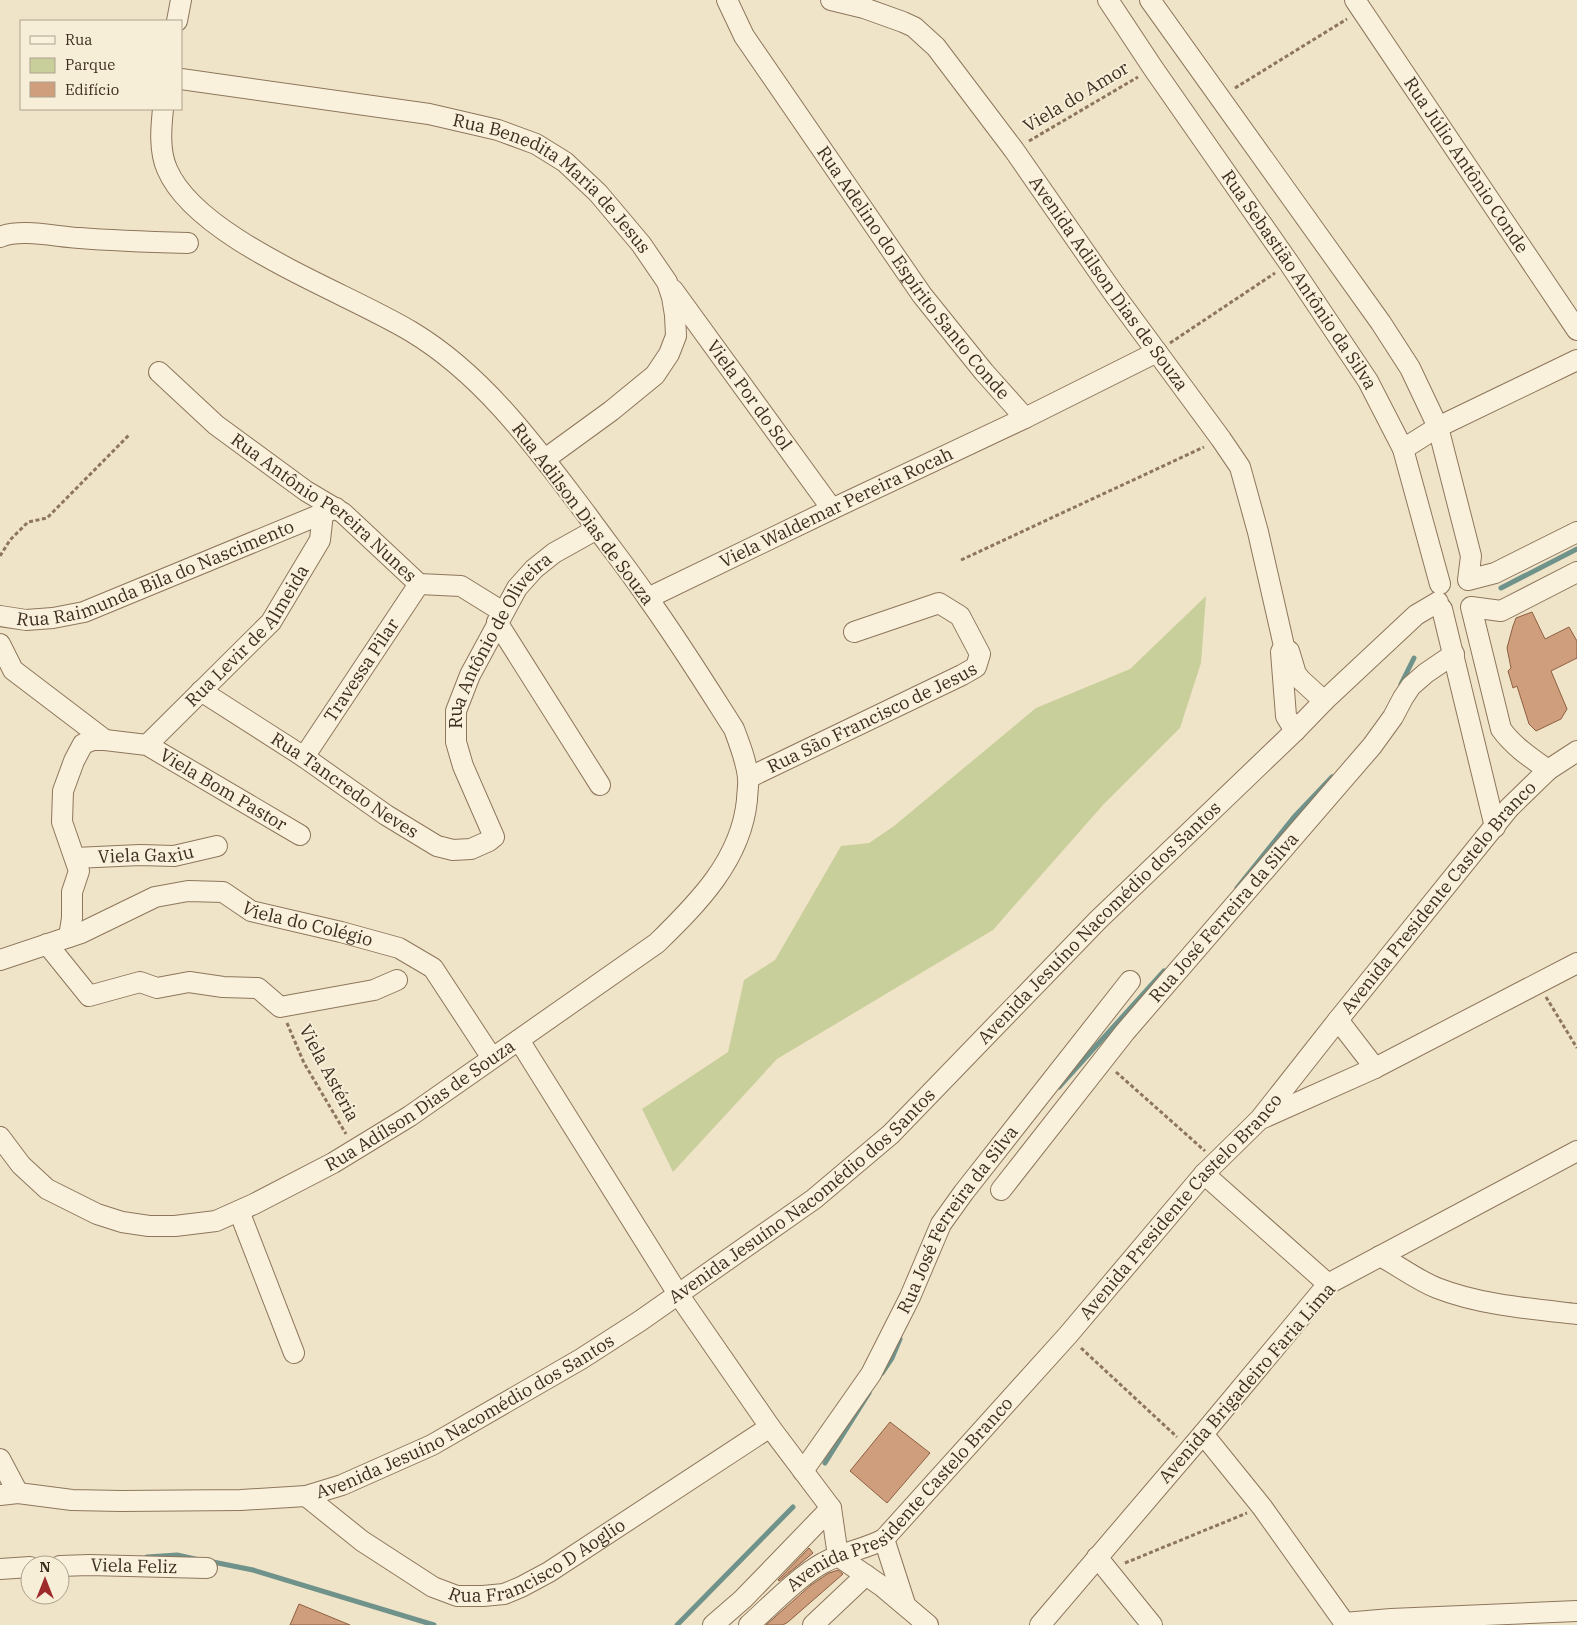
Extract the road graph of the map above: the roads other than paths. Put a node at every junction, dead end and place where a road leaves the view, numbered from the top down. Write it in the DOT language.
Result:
graph roads {
  1 [pos="181,0"];
  2 [pos="726,0"];
  3 [pos="831,0"];
  4 [pos="1108,0"];
  5 [pos="1150,0"];
  6 [pos="867,4"];
  7 [pos="1358,5"];
  8 [pos="177,20"];
  9 [pos="182,79"];
  10 [pos="163,110"];
  11 [pos="0,237"];
  12 [pos="188,243"];
  13 [pos="667,282"];
  14 [pos="1577,330"];
  15 [pos="1157,352"];
  16 [pos="1577,360"];
  17 [pos="159,372"];
  18 [pos="1025,418"];
  19 [pos="1438,427"];
  20 [pos="1403,449"];
  21 [pos="545,459"];
  22 [pos="832,509"];
  23 [pos="330,511"];
  24 [pos="597,529"];
  25 [pos="1577,532"];
  26 [pos="1577,572"];
  27 [pos="1468,580"];
  28 [pos="419,584"];
  29 [pos="648,598"];
  30 [pos="1440,598"];
  31 [pos="1471,606"];
  32 [pos="0,616"];
  33 [pos="500,617"];
  34 [pos="854,632"];
  35 [pos="0,644"];
  36 [pos="1284,646"];
  37 [pos="1454,654"];
  38 [pos="201,691"];
  39 [pos="1324,701"];
  40 [pos="1295,731"];
  41 [pos="105,740"];
  42 [pos="147,745"];
  43 [pos="1577,751"];
  44 [pos="304,757"];
  45 [pos="1548,770"];
  46 [pos="748,778"];
  47 [pos="600,785"];
  48 [pos="1495,827"];
  49 [pos="300,835"];
  50 [pos="494,836"];
  51 [pos="217,846"];
  52 [pos="75,858"];
  53 [pos="75,935"];
  54 [pos="47,944"];
  55 [pos="0,960"];
  56 [pos="1577,963"];
  57 [pos="397,980"];
  58 [pos="1130,981"];
  59 [pos="1338,1020"];
  60 [pos="519,1040"];
  61 [pos="492,1058"];
  62 [pos="1375,1068"];
  63 [pos="1260,1119"];
  64 [pos="0,1137"];
  65 [pos="1577,1151"];
  66 [pos="1210,1167"];
  67 [pos="1001,1190"];
  68 [pos="239,1211"];
  69 [pos="1380,1256"];
  70 [pos="1328,1284"];
  71 [pos="678,1294"];
  72 [pos="1577,1314"];
  73 [pos="294,1353"];
  74 [pos="770,1427"];
  75 [pos="1203,1434"];
  76 [pos="0,1460"];
  77 [pos="803,1471"];
  78 [pos="9,1494"];
  79 [pos="306,1496"];
  80 [pos="831,1508"];
  81 [pos="884,1539"];
  82 [pos="838,1556"];
  83 [pos="1103,1564"];
  84 [pos="70,1566"];
  85 [pos="20,1568"];
  86 [pos="207,1568"];
  87 [pos="0,1569"];
  88 [pos="866,1575"];
  89 [pos="905,1604"];
  90 [pos="1577,1611"];
  91 [pos="1397,1622"];
  92 [pos="1345,1624"];
  93 [pos="713,1625"];
  94 [pos="749,1625"];
  95 [pos="812,1625"];
  96 [pos="928,1625"];
  97 [pos="1040,1625"];
  98 [pos="1152,1625"];
  1 -- 8 [label="street"];
  2 -- 18 [label="street, Rua Adelino do Espírito Santo Conde"];
  3 -- 6 [label="street, Avenida Adilson Dias de Souza"];
  4 -- 20 [label="street, Rua Sebastião Antônio da Silva"];
  5 -- 19 [label="street"];
  6 -- 15 [label="street, Avenida Adilson Dias de Souza"];
  7 -- 14 [label="street, Rua Júlio Antônio Conde"];
  9 -- 13 [label="street, Rua Benedita Maria de Jesus"];
  10 -- 21 [label="street, Rua Adilson Dias de Souza"];
  11 -- 12 [label="street"];
  13 -- 21 [label="street, Rua Benedita Maria de Jesus"];
  13 -- 22 [label="street, Viela Por do Sol"];
  15 -- 18 [label="street"];
  15 -- 36 [label="street, Avenida Adilson Dias de Souza"];
  16 -- 19 [label="street"];
  17 -- 23 [label="street, Rua Antônio Pereira Nunes"];
  18 -- 22 [label="street, Viela Waldemar Pereira Rocah"];
  19 -- 20 [label="street"];
  19 -- 27 [label="street"];
  20 -- 30 [label="street, Rua Sebastião Antônio da Silva"];
  21 -- 24 [label="street, Rua Adilson Dias de Souza"];
  22 -- 29 [label="street, Viela Waldemar Pereira Rocah"];
  23 -- 28 [label="street, Rua Antônio Pereira Nunes"];
  23 -- 32 [label="street, Rua Raimunda Bila do Nascimento"];
  23 -- 38 [label="street, Rua Levir de Almeida"];
  24 -- 29 [label="street, Rua Adilson Dias de Souza"];
  24 -- 33 [label="street, Rua Antônio de Oliveira"];
  25 -- 27 [label="street"];
  26 -- 31 [label="street"];
  27 -- 30 [label="street"];
  27 -- 31 [label="street"];
  28 -- 33 [label="street, Rua Antônio Pereira Nunes"];
  28 -- 44 [label="street, Travessa Pilar"];
  29 -- 46 [label="street, Rua Adilson Dias de Souza"];
  30 -- 31 [label="street"];
  30 -- 37 [label="street, Rua Sebastião Antônio da Silva"];
  30 -- 39 [label="street, Avenida Jesuíno Nacomédio dos Santos"];
  31 -- 45 [label="street"];
  33 -- 47 [label="street"];
  33 -- 50 [label="street, Rua Antônio de Oliveira"];
  34 -- 46 [label="street, Rua São Francisco de Jesus"];
  35 -- 41 [label="street"];
  36 -- 39 [label="street, Avenida Adilson Dias de Souza"];
  36 -- 40 [label="street, Avenida Adilson Dias de Souza"];
  37 -- 48 [label="street, Rua Sebastião Antônio da Silva"];
  37 -- 67 [label="street, Rua José Ferreira da Silva"];
  38 -- 42 [label="street, Rua Levir de Almeida"];
  38 -- 44 [label="street, Rua Tancredo Neves"];
  39 -- 40 [label="street, Avenida Jesuíno Nacomédio dos Santos"];
  40 -- 71 [label="street, Avenida Jesuíno Nacomédio dos Santos"];
  41 -- 42 [label="street"];
  41 -- 52 [label="street"];
  42 -- 49 [label="street, Viela Bom Pastor"];
  43 -- 45 [label="street, Avenida Presidente Castelo Branco"];
  44 -- 50 [label="street, Rua Tancredo Neves"];
  45 -- 48 [label="street, Avenida Presidente Castelo Branco"];
  46 -- 60 [label="street, Rua Adílson Dias de Souza"];
  48 -- 59 [label="street, Avenida Presidente Castelo Branco"];
  51 -- 52 [label="street, Viela Gaxiu"];
  52 -- 53 [label="street"];
  53 -- 54 [label="street, Viela do Colégio"];
  53 -- 61 [label="street, Viela do Colégio"];
  54 -- 55 [label="street, Viela do Colégio"];
  54 -- 57 [label="street"];
  56 -- 62 [label="street"];
  58 -- 77 [label="street, Rua José Ferreira da Silva"];
  59 -- 62 [label="street"];
  59 -- 63 [label="street, Avenida Presidente Castelo Branco"];
  60 -- 61 [label="street, Rua Adílson Dias de Souza"];
  60 -- 71 [label="street"];
  61 -- 68 [label="street, Rua Adílson Dias de Souza"];
  62 -- 63 [label="street"];
  63 -- 66 [label="street, Avenida Presidente Castelo Branco"];
  64 -- 68 [label="street, Rua Adílson Dias de Souza"];
  65 -- 69 [label="street, Avenida Brigadeiro Faria Lima"];
  66 -- 70 [label="street"];
  66 -- 81 [label="street, Avenida Presidente Castelo Branco"];
  68 -- 73 [label="street"];
  69 -- 70 [label="street, Avenida Brigadeiro Faria Lima"];
  69 -- 72 [label="street"];
  70 -- 75 [label="street, Avenida Brigadeiro Faria Lima"];
  71 -- 74 [label="street"];
  71 -- 79 [label="street, Avenida Jesuíno Nacomédio dos Santos"];
  74 -- 77 [label="street"];
  74 -- 79 [label="street, Rua Francisco D Aoglio"];
  75 -- 83 [label="street, Avenida Brigadeiro Faria Lima"];
  75 -- 92 [label="street"];
  76 -- 78 [label="street"];
  77 -- 80 [label="street"];
  78 -- 79 [label="street, Avenida Jesuíno Nacomédio dos Santos"];
  80 -- 82 [label="street"];
  80 -- 93 [label="street, Avenida Presidente Castelo Branco"];
  81 -- 82 [label="street, Avenida Presidente Castelo Branco"];
  81 -- 89 [label="street"];
  82 -- 88 [label="street"];
  82 -- 94 [label="street, Avenida Presidente Castelo Branco"];
  83 -- 97 [label="street, Avenida Brigadeiro Faria Lima"];
  83 -- 98 [label="street"];
  84 -- 86 [label="street, Viela Feliz"];
  85 -- 87 [label="street"];
  88 -- 89 [label="street"];
  88 -- 95 [label="street"];
  89 -- 96 [label="street"];
  90 -- 91 [label="street"];
  91 -- 92 [label="street"];
}
